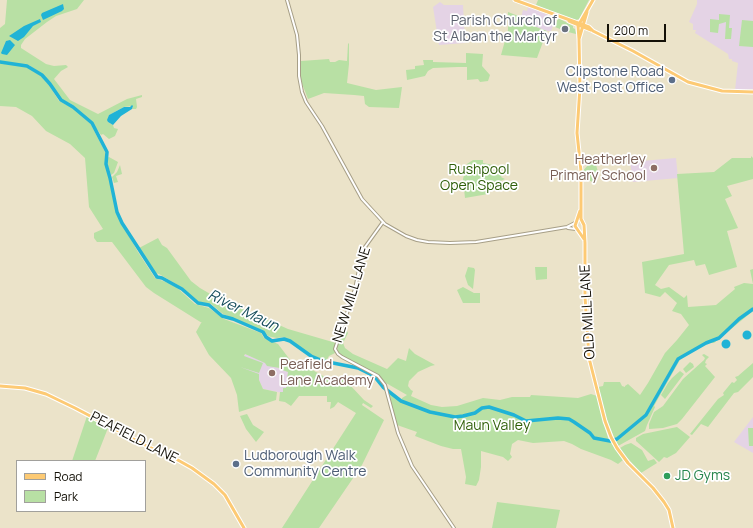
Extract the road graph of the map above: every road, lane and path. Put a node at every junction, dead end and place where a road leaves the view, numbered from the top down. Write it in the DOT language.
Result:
graph roads {
  1 [pos="287,0"];
  2 [pos="515,0"];
  3 [pos="593,0"];
  4 [pos="586,14"];
  5 [pos="581,25"];
  6 [pos="589,28"];
  7 [pos="593,31"];
  8 [pos="753,92"];
  9 [pos="581,210"];
  10 [pos="383,222"];
  11 [pos="576,222"];
  12 [pos="583,222"];
  13 [pos="567,228"];
  14 [pos="584,228"];
  15 [pos="577,230"];
  16 [pos="585,240"];
  17 [pos="0,386"];
  18 [pos="244,528"];
  19 [pos="454,528"];
  20 [pos="674,528"];
  1 -- 10 [label="street"];
  2 -- 5 [label="main road"];
  3 -- 4 [label="main road, OLD MILL LANE"];
  4 -- 5 [label="main road, OLD MILL LANE"];
  4 -- 6 [label="main road"];
  5 -- 6 [label="main road"];
  5 -- 7 [label="main road"];
  5 -- 9 [label="main road, OLD MILL LANE"];
  6 -- 7 [label="main road"];
  7 -- 8 [label="main road"];
  9 -- 11 [label="main road, OLD MILL LANE"];
  9 -- 12 [label="main road, OLD MILL LANE"];
  10 -- 13 [label="street"];
  10 -- 19 [label="street, NEW MILL LANE"];
  11 -- 12 [label="main road"];
  11 -- 13 [label="street"];
  11 -- 15 [label="main road, OLD MILL LANE"];
  12 -- 14 [label="main road, OLD MILL LANE"];
  13 -- 15 [label="street"];
  14 -- 15 [label="main road"];
  14 -- 16 [label="main road, OLD MILL LANE"];
  15 -- 16 [label="main road"];
  16 -- 20 [label="main road, OLD MILL LANE"];
  17 -- 18 [label="main road, PEAFIELD LANE"];
}
